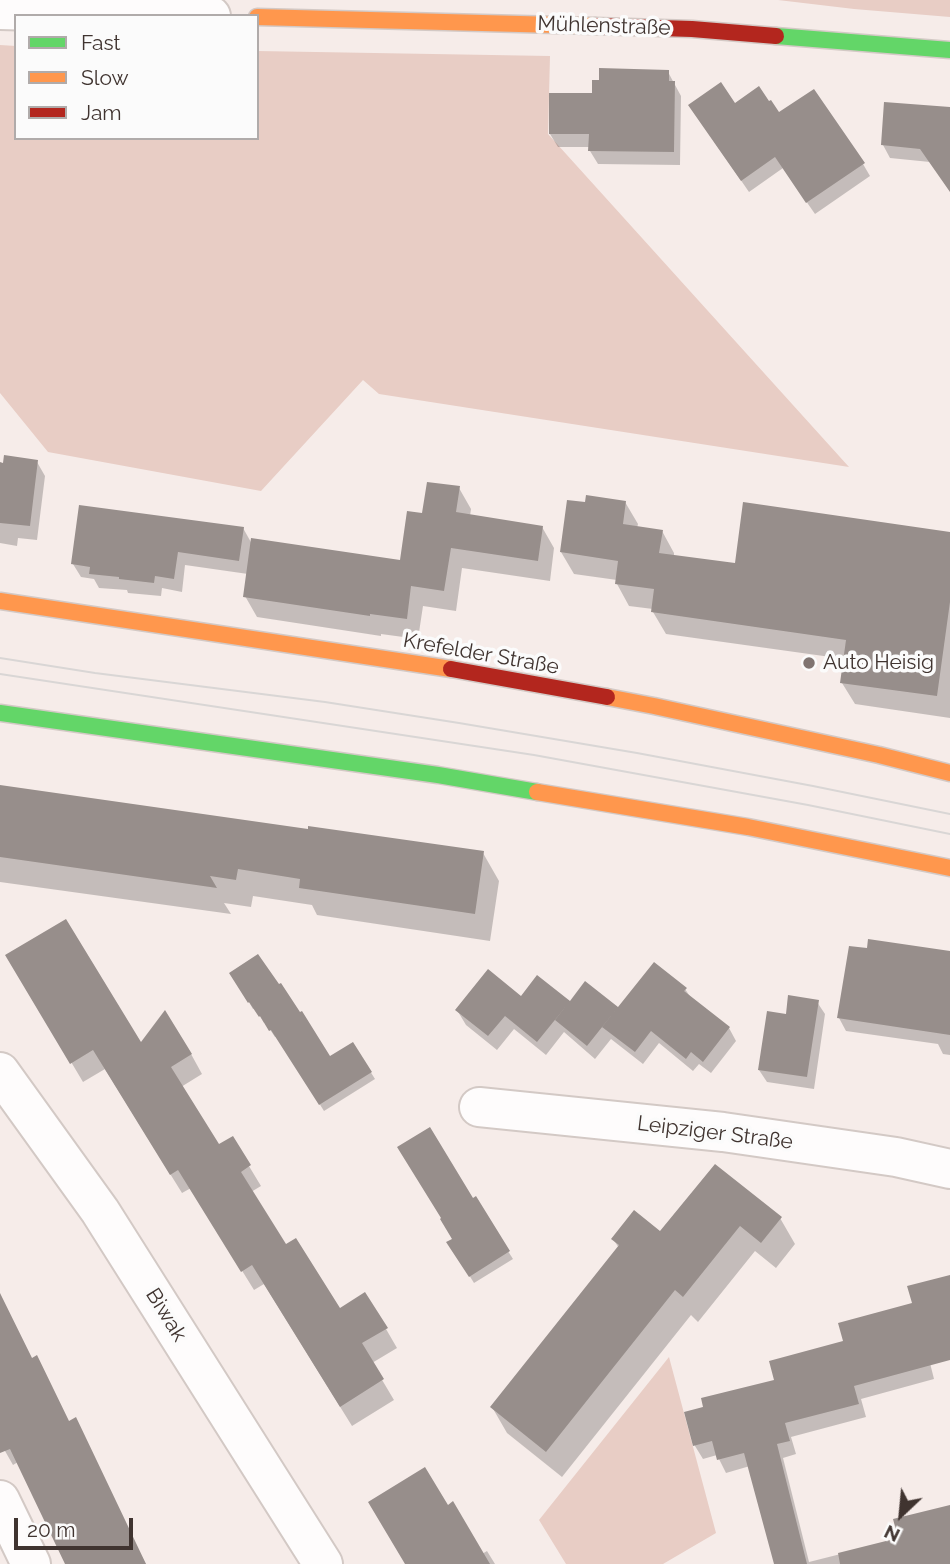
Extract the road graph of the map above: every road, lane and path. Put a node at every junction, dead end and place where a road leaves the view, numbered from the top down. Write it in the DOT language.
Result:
graph roads {
  1 [pos="0,10"];
  2 [pos="141,14"];
  3 [pos="259,17"];
  4 [pos="950,50"];
  5 [pos="0,601"];
  6 [pos="0,713"];
  7 [pos="950,773"];
  8 [pos="950,868"];
  9 [pos="0,1072"];
  10 [pos="479,1107"];
  11 [pos="950,1169"];
  12 [pos="0,1500"];
  13 [pos="31,1564"];
  14 [pos="323,1564"];
  1 -- 2 [label="street"];
  3 -- 4 [label="main road, Mühlenstraße"];
  5 -- 7 [label="main road, Krefelder Straße"];
  6 -- 8 [label="main road"];
  9 -- 14 [label="street, Biwak"];
  10 -- 11 [label="street, Leipziger Straße"];
  12 -- 13 [label="street"];
}
